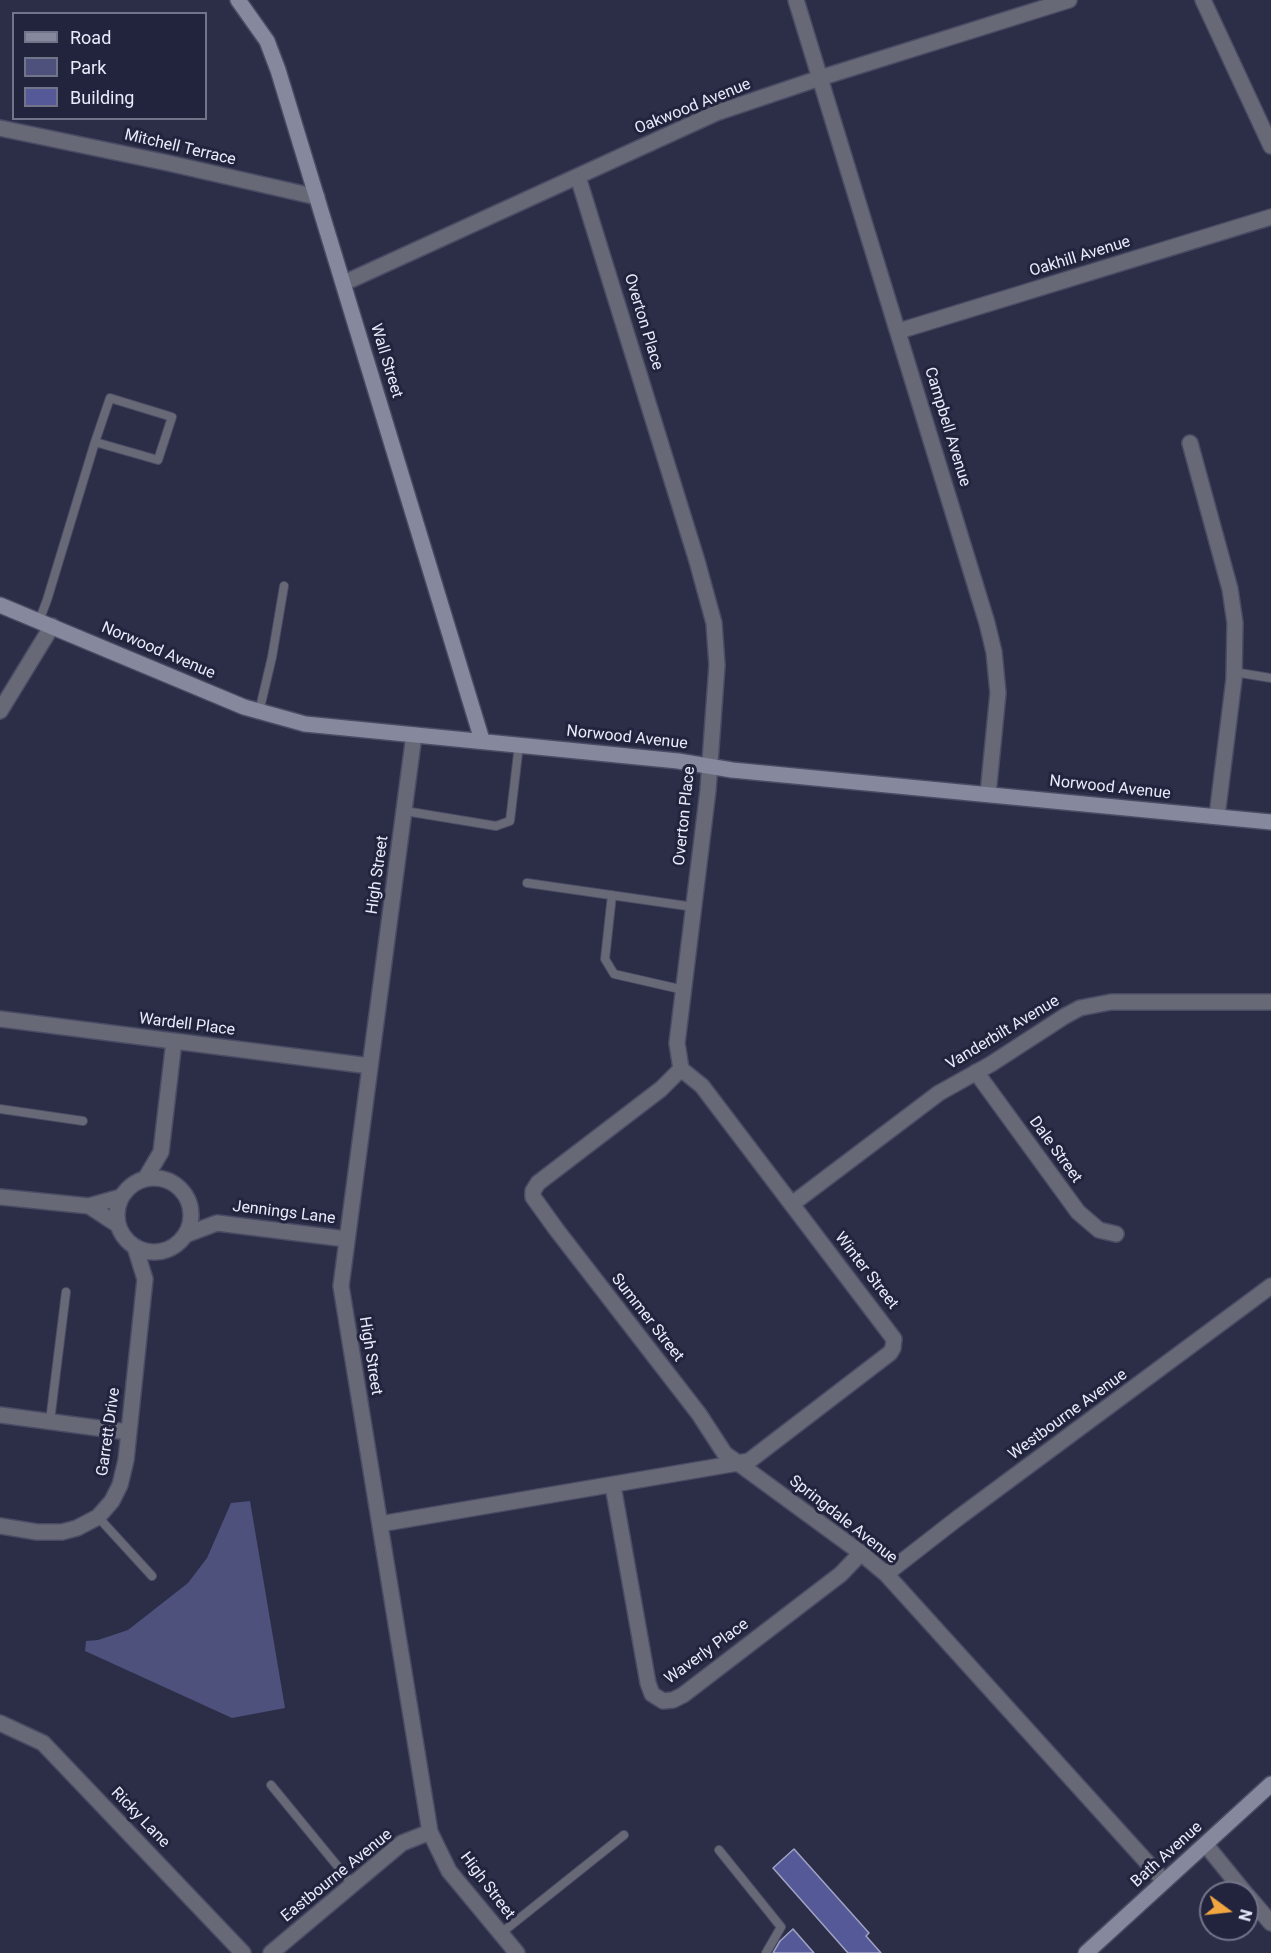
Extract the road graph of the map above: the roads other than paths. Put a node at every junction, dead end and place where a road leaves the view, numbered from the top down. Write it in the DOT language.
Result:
graph roads {
  1 [pos="238,0"];
  2 [pos="796,0"];
  3 [pos="1068,0"];
  4 [pos="1203,0"];
  5 [pos="820,78"];
  6 [pos="0,128"];
  7 [pos="1271,146"];
  8 [pos="578,177"];
  9 [pos="317,197"];
  10 [pos="1271,217"];
  11 [pos="344,283"];
  12 [pos="899,331"];
  13 [pos="95,442"];
  14 [pos="1190,443"];
  15 [pos="284,586"];
  16 [pos="0,604"];
  17 [pos="46,624"];
  18 [pos="1234,672"];
  19 [pos="1271,678"];
  20 [pos="0,711"];
  21 [pos="259,712"];
  22 [pos="414,735"];
  23 [pos="482,740"];
  24 [pos="519,745"];
  25 [pos="709,766"];
  26 [pos="988,794"];
  27 [pos="405,812"];
  28 [pos="1217,816"];
  29 [pos="1271,822"];
  30 [pos="526,883"];
  31 [pos="612,895"];
  32 [pos="694,907"];
  33 [pos="684,990"];
  34 [pos="1271,1002"];
  35 [pos="0,1019"];
  36 [pos="174,1041"];
  37 [pos="370,1066"];
  38 [pos="681,1069"];
  39 [pos="976,1072"];
  40 [pos="0,1109"];
  41 [pos="83,1121"];
  42 [pos="161,1152"];
  43 [pos="145,1179"];
  44 [pos="173,1183"];
  45 [pos="0,1197"];
  46 [pos="121,1197"];
  47 [pos="792,1204"];
  48 [pos="190,1205"];
  49 [pos="89,1206"];
  50 [pos="217,1223"];
  51 [pos="118,1225"];
  52 [pos="1116,1234"];
  53 [pos="185,1235"];
  54 [pos="346,1239"];
  55 [pos="135,1247"];
  56 [pos="165,1251"];
  57 [pos="145,1279"];
  58 [pos="1271,1286"];
  59 [pos="66,1292"];
  60 [pos="0,1415"];
  61 [pos="50,1421"];
  62 [pos="128,1432"];
  63 [pos="738,1463"];
  64 [pos="613,1486"];
  65 [pos="98,1517"];
  66 [pos="380,1524"];
  67 [pos="0,1526"];
  68 [pos="861,1553"];
  69 [pos="886,1574"];
  70 [pos="152,1576"];
  71 [pos="0,1723"];
  72 [pos="1271,1784"];
  73 [pos="271,1785"];
  74 [pos="430,1832"];
  75 [pos="624,1835"];
  76 [pos="1206,1845"];
  77 [pos="719,1850"];
  78 [pos="1164,1881"];
  79 [pos="1235,1881"];
  80 [pos="353,1885"];
  81 [pos="1259,1909"];
  82 [pos="1271,1923"];
  83 [pos="500,1934"];
  84 [pos="243,1953"];
  85 [pos="271,1953"];
  86 [pos="517,1953"];
  87 [pos="766,1953"];
  88 [pos="1086,1953"];
  1 -- 9 [label="street, Wall Street"];
  2 -- 5 [label="street, Campbell Avenue"];
  3 -- 5 [label="street, Oakwood Avenue"];
  4 -- 7 [label="street"];
  5 -- 8 [label="street, Oakwood Avenue"];
  5 -- 12 [label="street, Campbell Avenue"];
  6 -- 9 [label="street, Mitchell Terrace"];
  8 -- 11 [label="street, Oakwood Avenue"];
  8 -- 25 [label="street, Overton Place"];
  9 -- 11 [label="street, Wall Street"];
  10 -- 12 [label="street, Oakhill Avenue"];
  11 -- 23 [label="street, Wall Street"];
  12 -- 26 [label="street, Campbell Avenue"];
  13 -- 13 [label="lane"];
  13 -- 17 [label="lane"];
  14 -- 18 [label="street"];
  15 -- 21 [label="lane"];
  16 -- 17 [label="street, Norwood Avenue"];
  17 -- 20 [label="street"];
  17 -- 21 [label="street, Norwood Avenue"];
  18 -- 19 [label="lane"];
  18 -- 28 [label="street"];
  21 -- 22 [label="street, Norwood Avenue"];
  22 -- 23 [label="street, Norwood Avenue"];
  22 -- 27 [label="street, High Street"];
  23 -- 24 [label="street, Norwood Avenue"];
  24 -- 25 [label="street, Norwood Avenue"];
  24 -- 27 [label="lane"];
  25 -- 26 [label="street, Norwood Avenue"];
  25 -- 32 [label="street, Overton Place"];
  26 -- 28 [label="street, Norwood Avenue"];
  27 -- 37 [label="street, High Street"];
  28 -- 29 [label="street, Norwood Avenue"];
  30 -- 31 [label="lane"];
  31 -- 32 [label="lane"];
  31 -- 33 [label="lane"];
  32 -- 33 [label="street, Overton Place"];
  33 -- 38 [label="street, Overton Place"];
  34 -- 39 [label="street, Vanderbilt Avenue"];
  35 -- 36 [label="street, Wardell Place"];
  36 -- 37 [label="street, Wardell Place"];
  36 -- 42 [label="street"];
  37 -- 54 [label="street, High Street"];
  38 -- 47 [label="street, Winter Street"];
  38 -- 63 [label="street, Summer Street"];
  39 -- 47 [label="street, Vanderbilt Avenue"];
  39 -- 52 [label="street, Dale Street"];
  40 -- 41 [label="lane"];
  42 -- 43 [label="street"];
  42 -- 44 [label="street"];
  43 -- 44 [label="street"];
  43 -- 46 [label="street"];
  44 -- 48 [label="street"];
  45 -- 49 [label="street"];
  46 -- 49 [label="street"];
  46 -- 51 [label="street"];
  47 -- 63 [label="street, Winter Street"];
  48 -- 50 [label="street, Jennings Lane"];
  48 -- 53 [label="street"];
  49 -- 51 [label="street"];
  50 -- 53 [label="street, Jennings Lane"];
  50 -- 54 [label="street, Jennings Lane"];
  51 -- 55 [label="street, Garrett Drive"];
  53 -- 56 [label="street, Garrett Drive"];
  54 -- 66 [label="street, High Street"];
  55 -- 56 [label="street"];
  55 -- 57 [label="street, Garrett Drive"];
  56 -- 57 [label="street, Garrett Drive"];
  57 -- 62 [label="street, Garrett Drive"];
  58 -- 69 [label="street, Westbourne Avenue"];
  59 -- 61 [label="lane"];
  60 -- 61 [label="street"];
  61 -- 62 [label="street"];
  62 -- 65 [label="street, Garrett Drive"];
  63 -- 64 [label="street"];
  63 -- 68 [label="street, Springdale Avenue"];
  64 -- 66 [label="street"];
  64 -- 68 [label="street, Waverly Place"];
  65 -- 67 [label="street, Garrett Drive"];
  65 -- 70 [label="lane"];
  66 -- 74 [label="street, High Street"];
  68 -- 69 [label="street, Springdale Avenue"];
  69 -- 78 [label="street, Springdale Avenue"];
  71 -- 84 [label="street, Ricky Lane"];
  72 -- 76 [label="street, Bath Avenue"];
  73 -- 80 [label="lane"];
  74 -- 80 [label="street, Eastbourne Avenue"];
  74 -- 83 [label="street, High Street"];
  75 -- 83 [label="lane"];
  76 -- 78 [label="street, Bath Avenue"];
  76 -- 79 [label="street"];
  77 -- 87 [label="lane"];
  78 -- 88 [label="street, Bath Avenue"];
  80 -- 85 [label="street, Eastbourne Avenue"];
  81 -- 82 [label="street"];
  83 -- 86 [label="street, High Street"];
}
